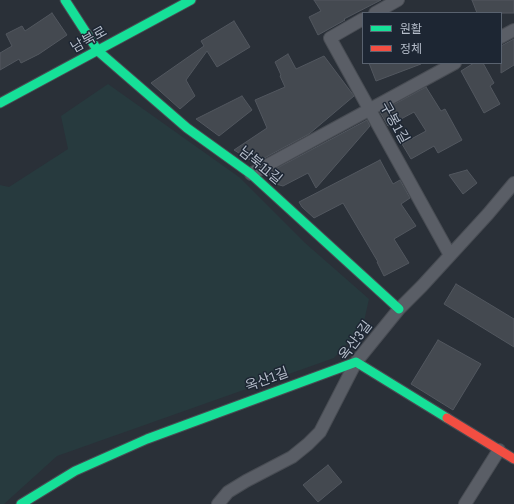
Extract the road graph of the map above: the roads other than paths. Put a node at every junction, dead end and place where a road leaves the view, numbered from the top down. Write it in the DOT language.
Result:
graph roads {
  1 [pos="65,0"];
  2 [pos="190,0"];
  3 [pos="398,0"];
  4 [pos="376,12"];
  5 [pos="362,20"];
  6 [pos="514,30"];
  7 [pos="502,36"];
  8 [pos="98,50"];
  9 [pos="452,64"];
  10 [pos="0,103"];
  11 [pos="370,110"];
  12 [pos="251,174"];
  13 [pos="514,184"];
  14 [pos="450,255"];
  15 [pos="399,309"];
  16 [pos="356,362"];
  17 [pos="499,450"];
  18 [pos="514,459"];
  19 [pos="21,504"];
  20 [pos="218,504"];
  21 [pos="465,504"];
  1 -- 8 [label="street, 남북11길"];
  2 -- 8 [label="street, 남북로"];
  3 -- 4 [label="street"];
  5 -- 11 [label="street, 구봉1길"];
  6 -- 7 [label="street"];
  8 -- 10 [label="street, 남북로"];
  8 -- 12 [label="street, 남북11길"];
  9 -- 11 [label="street"];
  11 -- 12 [label="street"];
  11 -- 14 [label="street, 구봉1길"];
  12 -- 15 [label="street, 남북11길"];
  13 -- 14 [label="street, 옥산3길"];
  14 -- 15 [label="street, 옥산3길"];
  15 -- 16 [label="street, 옥산3길"];
  16 -- 17 [label="street"];
  16 -- 19 [label="street, 옥산1길"];
  16 -- 20 [label="street, 옥산3길"];
  17 -- 18 [label="street"];
  17 -- 21 [label="street"];
}
